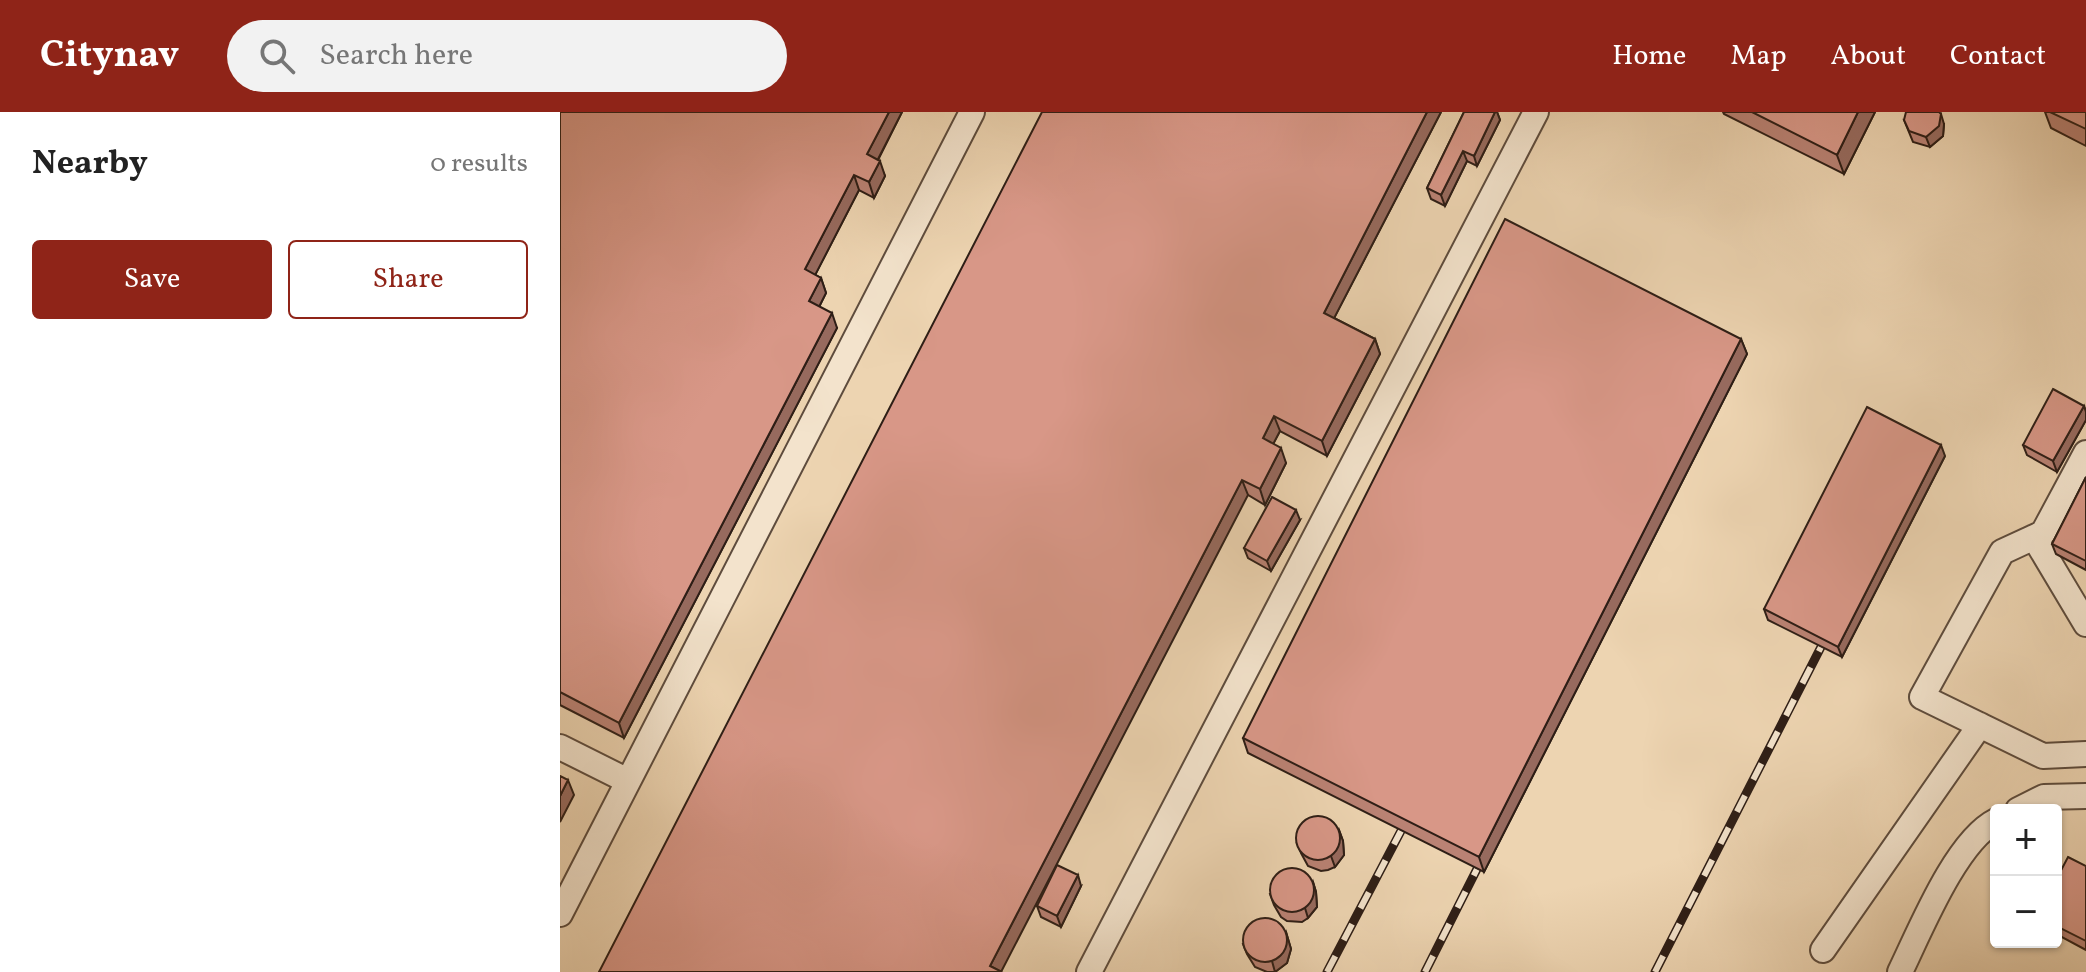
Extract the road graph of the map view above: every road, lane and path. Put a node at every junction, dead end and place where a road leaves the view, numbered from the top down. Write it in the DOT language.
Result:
graph roads {
  1 [pos="972,112"];
  2 [pos="1536,112"];
  3 [pos="2086,453"];
  4 [pos="2034,537"];
  5 [pos="2086,624"];
  6 [pos="1980,725"];
  7 [pos="560,747"];
  8 [pos="2086,754"];
  9 [pos="628,781"];
  10 [pos="2086,796"];
  11 [pos="2030,804"];
  12 [pos="1990,824"];
  13 [pos="560,914"];
  14 [pos="1823,950"];
  15 [pos="1089,972"];
  16 [pos="1900,972"];
  1 -- 9 [label="street"];
  2 -- 15 [label="street"];
  3 -- 4 [label="street"];
  4 -- 5 [label="street"];
  4 -- 6 [label="street"];
  6 -- 8 [label="street"];
  6 -- 14 [label="street"];
  7 -- 9 [label="street"];
  9 -- 13 [label="street"];
  10 -- 11 [label="street"];
  12 -- 16 [label="street"];
}
